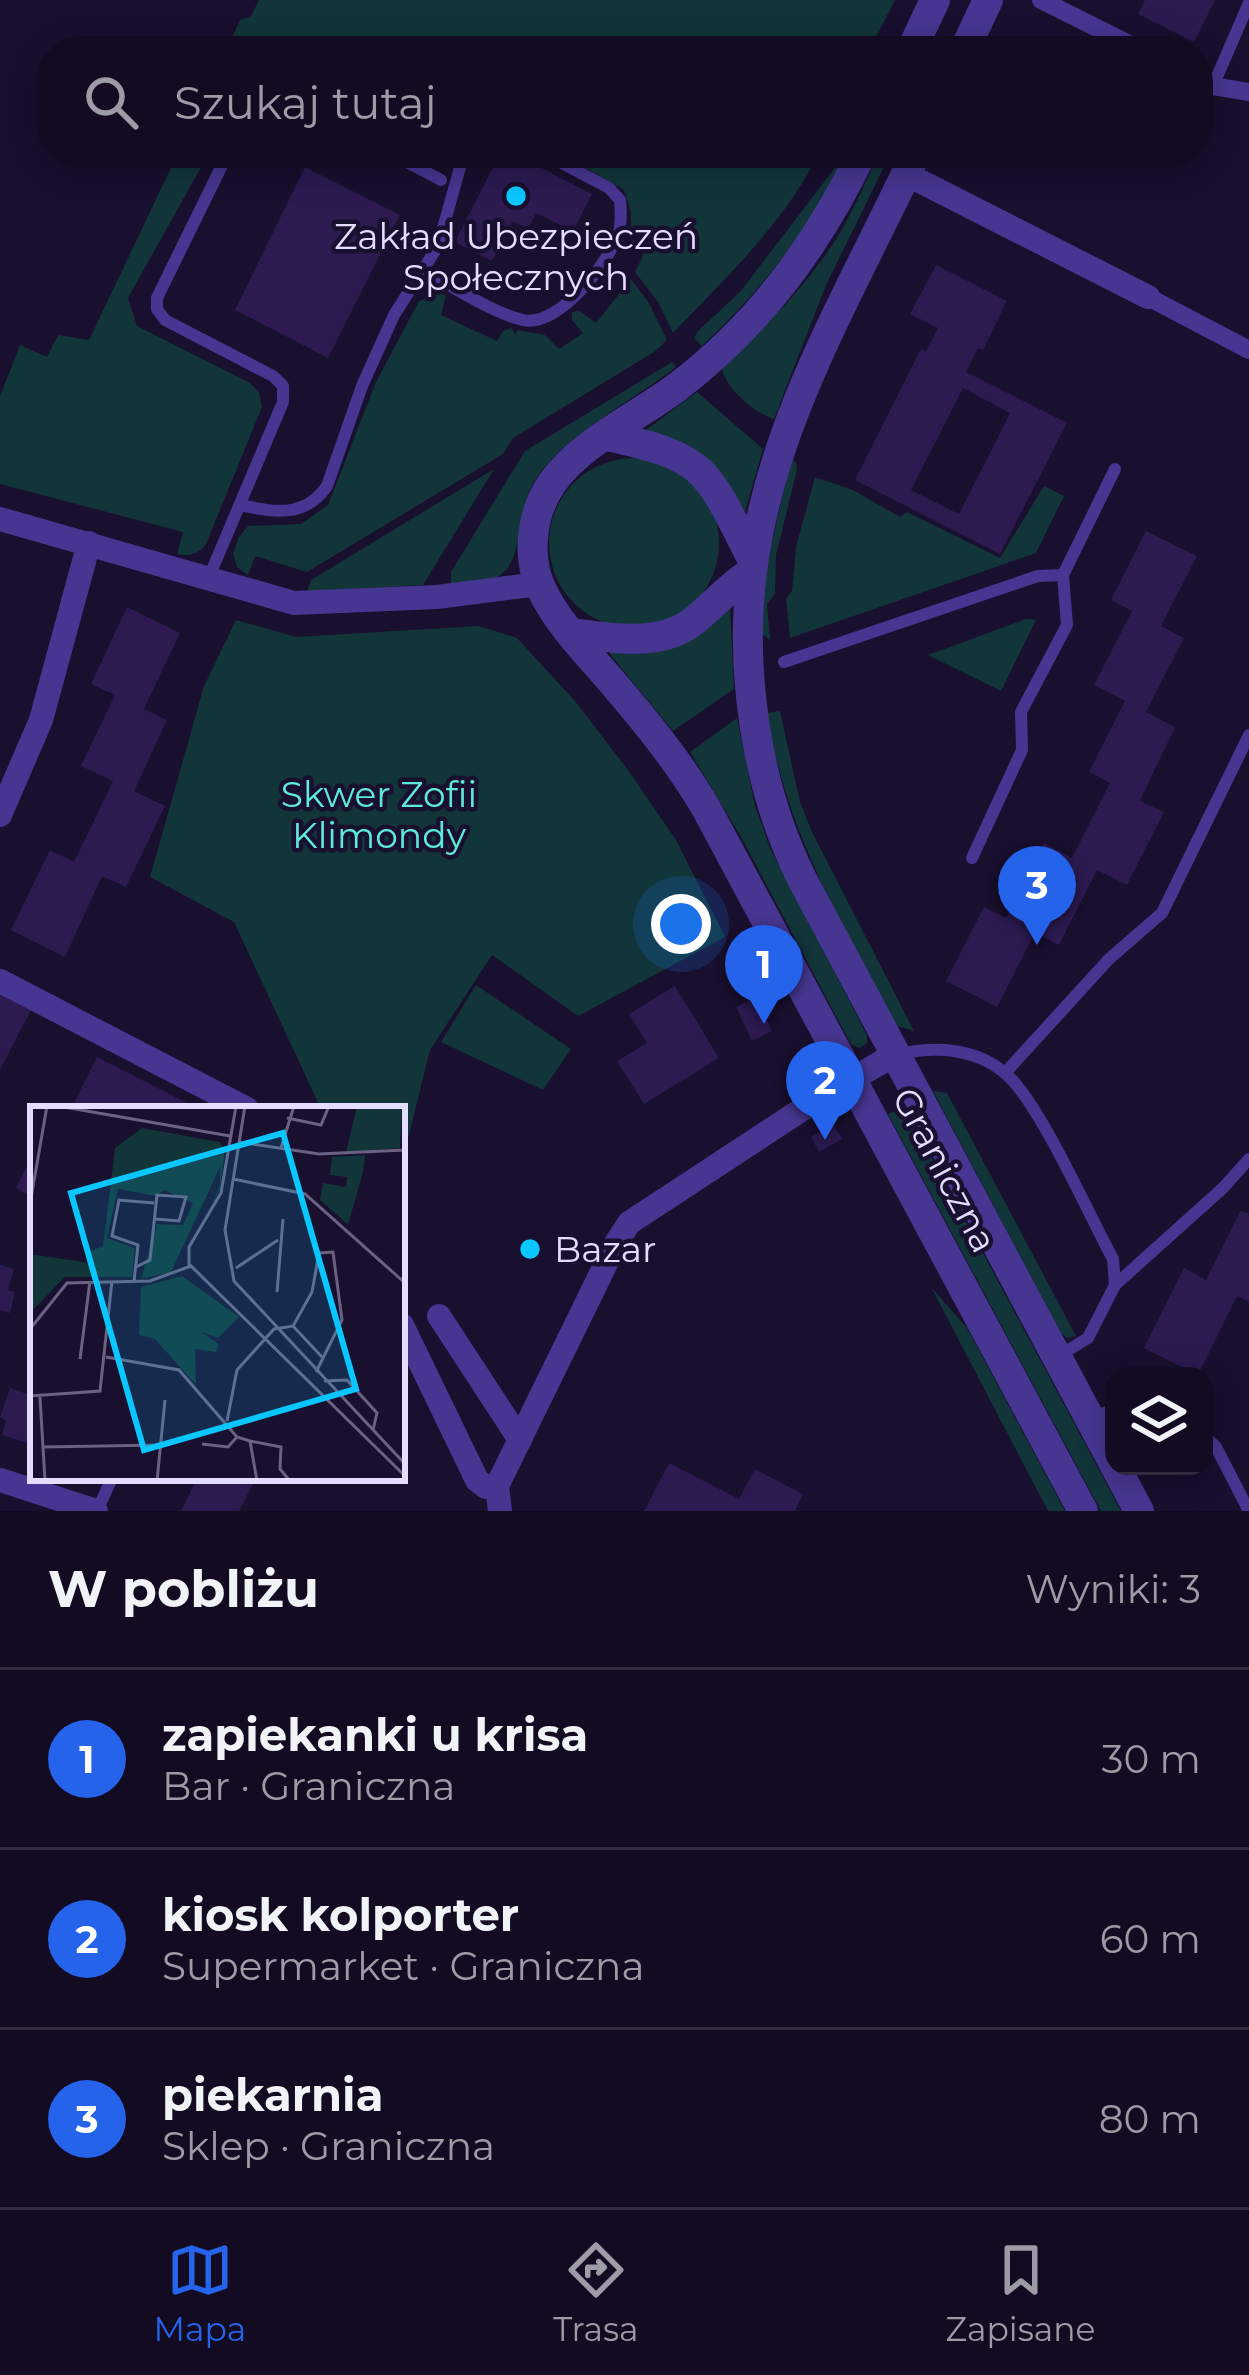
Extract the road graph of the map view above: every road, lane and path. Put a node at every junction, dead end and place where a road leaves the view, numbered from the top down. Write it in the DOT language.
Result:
graph roads {
  1 [pos="935,0"];
  2 [pos="988,0"];
  3 [pos="1041,0"];
  4 [pos="1249,3"];
  5 [pos="918,36"];
  6 [pos="971,36"];
  7 [pos="1113,36"];
  8 [pos="1213,68"];
  9 [pos="1213,84"];
  10 [pos="1249,92"];
  11 [pos="221,168"];
  12 [pos="418,168"];
  13 [pos="460,168"];
  14 [pos="571,168"];
  15 [pos="854,168"];
  16 [pos="909,168"];
  17 [pos="918,168"];
  18 [pos="441,180"];
  19 [pos="422,270"];
  20 [pos="1148,297"];
  21 [pos="1249,350"];
  22 [pos="607,436"];
  23 [pos="1115,469"];
  24 [pos="240,505"];
  25 [pos="0,519"];
  26 [pos="88,543"];
  27 [pos="750,565"];
  28 [pos="1064,575"];
  29 [pos="209,577"];
  30 [pos="539,584"];
  31 [pos="571,633"];
  32 [pos="784,662"];
  33 [pos="1249,735"];
  34 [pos="0,815"];
  35 [pos="972,858"];
  36 [pos="0,980"];
  37 [pos="894,1055"];
  38 [pos="1005,1073"];
  39 [pos="852,1078"];
  40 [pos="241,1106"];
  41 [pos="1249,1159"];
  42 [pos="1115,1285"];
  43 [pos="439,1316"];
  44 [pos="405,1331"];
  45 [pos="1056,1357"];
  46 [pos="1101,1414"];
  47 [pos="520,1440"];
  48 [pos="1213,1444"];
  49 [pos="1119,1475"];
  50 [pos="0,1480"];
  51 [pos="111,1481"];
  52 [pos="499,1499"];
  53 [pos="97,1511"];
  54 [pos="1083,1511"];
  55 [pos="1139,1511"];
  56 [pos="1249,1511"];
  1 -- 5 [label="street"];
  2 -- 6 [label="street"];
  3 -- 7 [label="street"];
  4 -- 8 [label="lane"];
  9 -- 10 [label="street"];
  11 -- 24 [label="lane"];
  12 -- 18 [label="lane"];
  13 -- 19 [label="lane"];
  14 -- 19 [label="lane"];
  15 -- 22 [label="street"];
  16 -- 27 [label="street, Graniczna"];
  17 -- 20 [label="street"];
  19 -- 24 [label="lane"];
  20 -- 21 [label="street"];
  22 -- 27 [label="street"];
  22 -- 30 [label="street"];
  23 -- 28 [label="lane"];
  24 -- 29 [label="lane"];
  25 -- 26 [label="street"];
  26 -- 29 [label="street"];
  26 -- 34 [label="street"];
  27 -- 31 [label="street"];
  27 -- 37 [label="street, Graniczna"];
  28 -- 32 [label="lane"];
  28 -- 35 [label="lane"];
  29 -- 30 [label="street"];
  30 -- 31 [label="street"];
  31 -- 39 [label="street, Graniczna"];
  33 -- 38 [label="lane"];
  36 -- 40 [label="street"];
  37 -- 38 [label="lane, Graniczna"];
  37 -- 39 [label="street"];
  37 -- 45 [label="street, Graniczna"];
  38 -- 42 [label="lane"];
  39 -- 47 [label="street"];
  39 -- 54 [label="street, Graniczna"];
  41 -- 42 [label="lane"];
  42 -- 45 [label="lane"];
  43 -- 47 [label="street"];
  44 -- 52 [label="street"];
  45 -- 46 [label="street, Graniczna"];
  47 -- 52 [label="street"];
  48 -- 56 [label="lane"];
  49 -- 55 [label="street, Graniczna"];
  50 -- 53 [label="street"];
  51 -- 53 [label="lane"];
}
